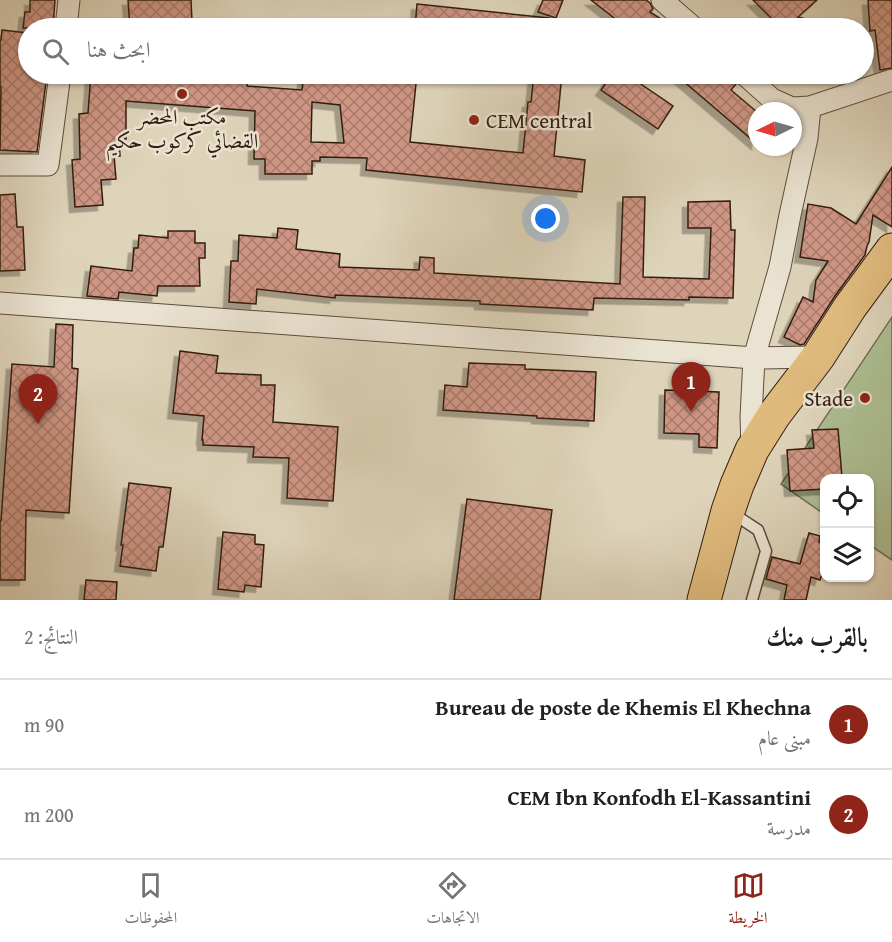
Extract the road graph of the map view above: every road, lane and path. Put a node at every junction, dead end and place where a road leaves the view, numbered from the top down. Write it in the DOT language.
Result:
graph roads {
  1 [pos="69,0"];
  2 [pos="662,0"];
  3 [pos="67,18"];
  4 [pos="683,18"];
  5 [pos="892,80"];
  6 [pos="59,84"];
  7 [pos="755,84"];
  8 [pos="810,108"];
  9 [pos="0,165"];
  10 [pos="892,250"];
  11 [pos="0,303"];
  12 [pos="818,357"];
  13 [pos="754,358"];
  14 [pos="752,450"];
  15 [pos="728,511"];
  16 [pos="704,600"];
  17 [pos="752,600"];
  1 -- 3 [label="street"];
  2 -- 4 [label="street"];
  5 -- 8 [label="street"];
  6 -- 9 [label="street"];
  7 -- 8 [label="street"];
  8 -- 13 [label="street"];
  10 -- 12 [label="main road"];
  11 -- 13 [label="street"];
  12 -- 13 [label="street"];
  12 -- 14 [label="main road"];
  13 -- 14 [label="street"];
  14 -- 15 [label="main road"];
  15 -- 16 [label="main road"];
  15 -- 17 [label="lane"];
}
